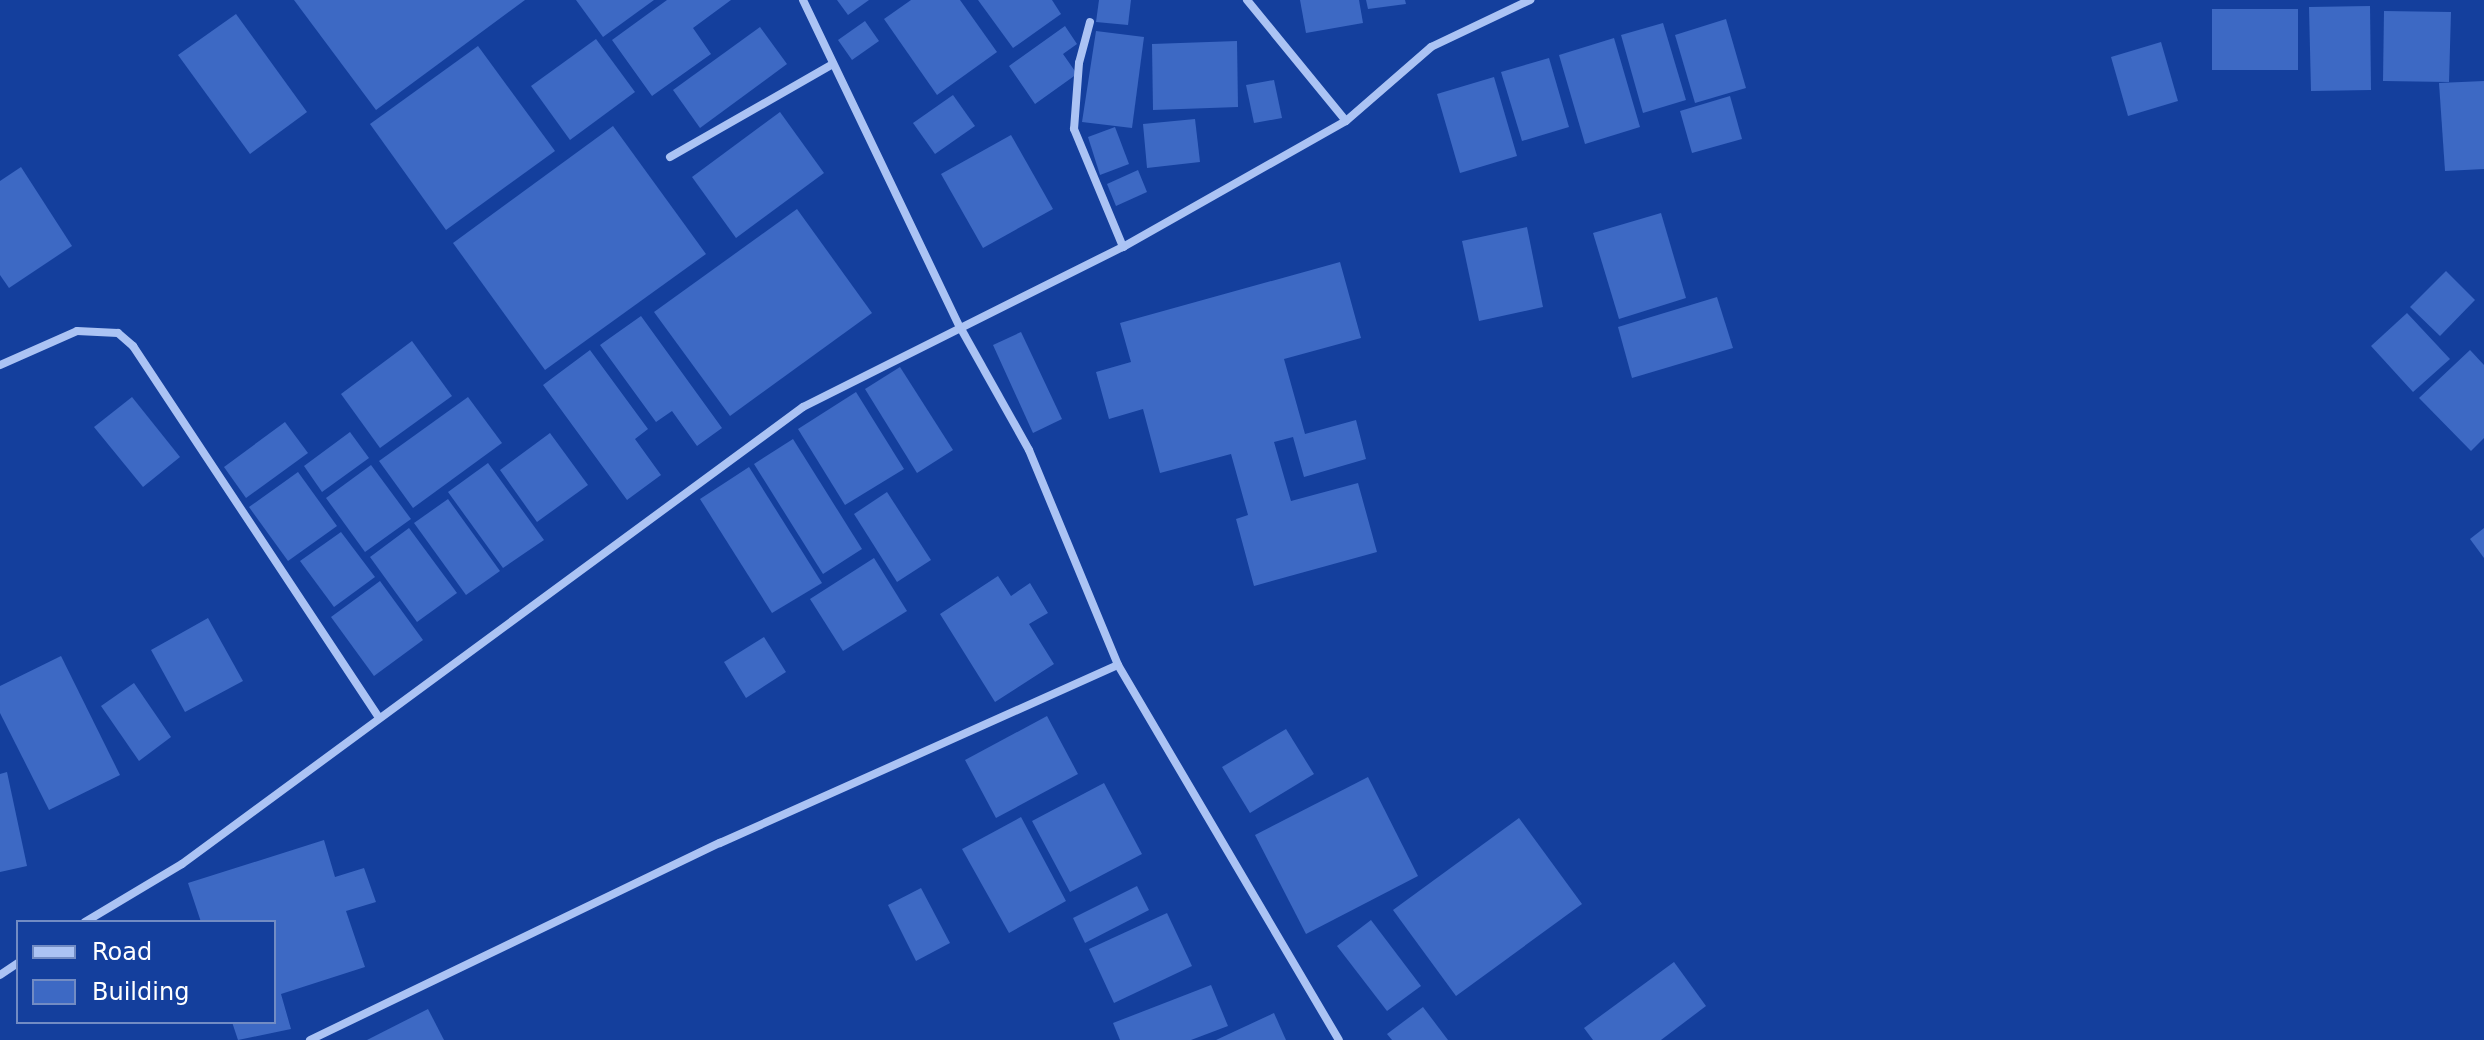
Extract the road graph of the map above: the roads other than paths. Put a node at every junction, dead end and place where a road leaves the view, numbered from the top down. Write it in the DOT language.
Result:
graph roads {
  1 [pos="803,0"];
  2 [pos="1247,0"];
  3 [pos="1530,0"];
  4 [pos="1090,22"];
  5 [pos="831,65"];
  6 [pos="1346,121"];
  7 [pos="670,157"];
  8 [pos="1123,247"];
  9 [pos="960,327"];
  10 [pos="0,365"];
  11 [pos="1118,665"];
  12 [pos="378,716"];
  13 [pos="88,920"];
  14 [pos="310,1040"];
  15 [pos="1339,1040"];
  1 -- 5 [label="street"];
  2 -- 6 [label="street"];
  3 -- 6 [label="street"];
  4 -- 8 [label="street"];
  5 -- 7 [label="street"];
  5 -- 9 [label="street"];
  6 -- 8 [label="street"];
  8 -- 9 [label="street"];
  9 -- 11 [label="street"];
  9 -- 12 [label="street"];
  10 -- 12 [label="street"];
  11 -- 14 [label="street"];
  11 -- 15 [label="street"];
  12 -- 13 [label="street"];
}
